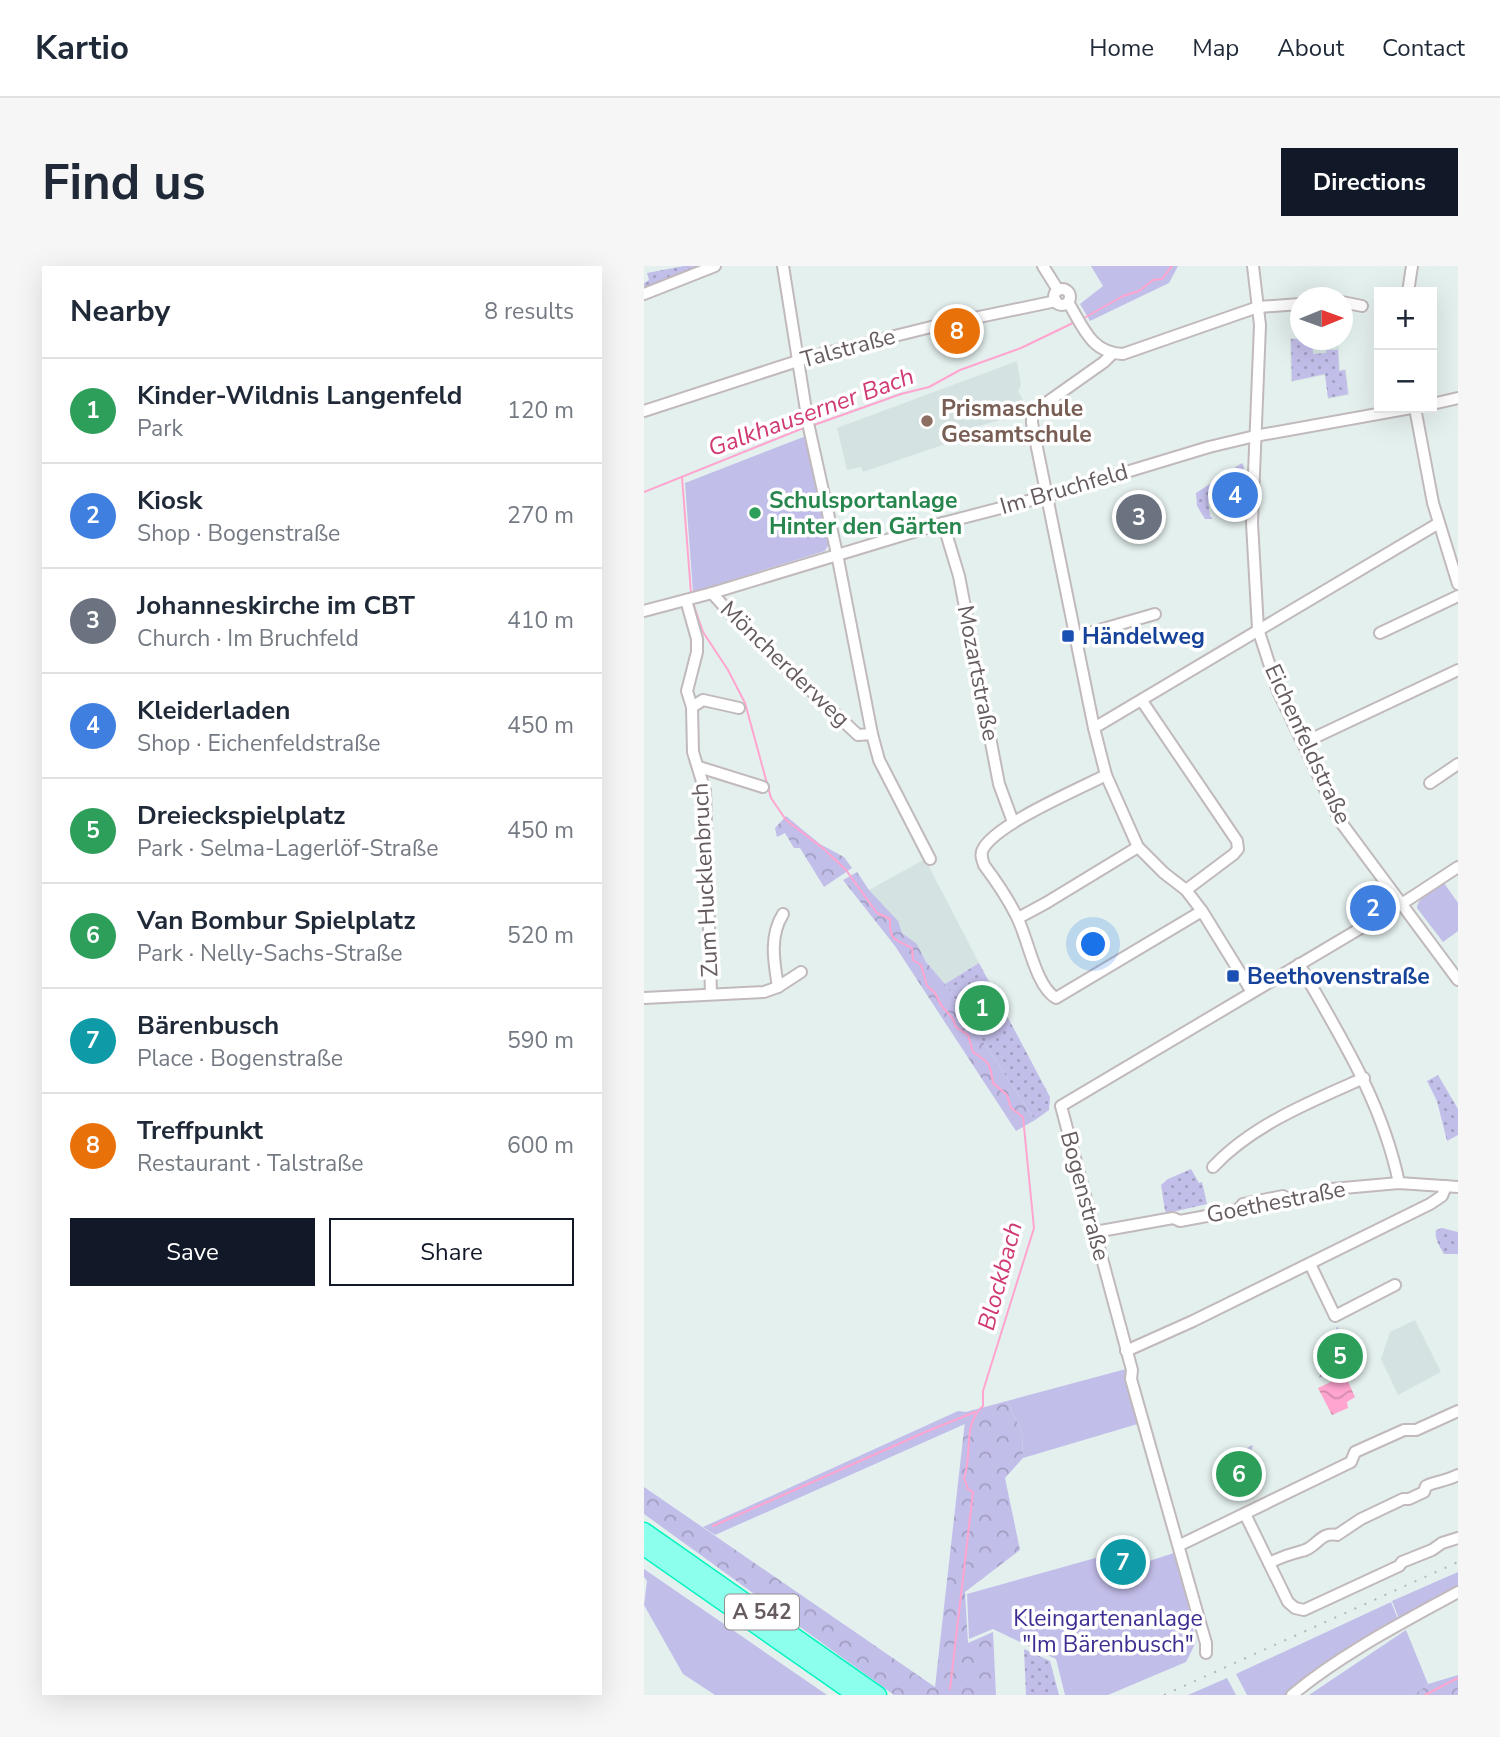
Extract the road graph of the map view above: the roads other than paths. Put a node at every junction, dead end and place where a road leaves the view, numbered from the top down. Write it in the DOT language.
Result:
graph roads {
  1 [pos="715,266"];
  2 [pos="783,266"];
  3 [pos="1043,266"];
  4 [pos="1253,266"];
  5 [pos="1412,266"];
  6 [pos="1409,287"];
  7 [pos="644,295"];
  8 [pos="1064,302"];
  9 [pos="1353,304"];
  10 [pos="1290,305"];
  11 [pos="1362,306"];
  12 [pos="1258,307"];
  13 [pos="1112,354"];
  14 [pos="797,361"];
  15 [pos="1458,398"];
  16 [pos="1437,403"];
  17 [pos="644,411"];
  18 [pos="1385,413"];
  19 [pos="1414,413"];
  20 [pos="1255,436"];
  21 [pos="1047,496"];
  22 [pos="943,523"];
  23 [pos="1439,523"];
  24 [pos="837,554"];
  25 [pos="1458,584"];
  26 [pos="712,593"];
  27 [pos="1458,596"];
  28 [pos="686,600"];
  29 [pos="644,611"];
  30 [pos="1155,614"];
  31 [pos="1258,629"];
  32 [pos="1380,633"];
  33 [pos="1075,637"];
  34 [pos="697,652"];
  35 [pos="1458,670"];
  36 [pos="1142,701"];
  37 [pos="692,707"];
  38 [pos="739,708"];
  39 [pos="1094,728"];
  40 [pos="872,734"];
  41 [pos="1303,743"];
  42 [pos="1458,764"];
  43 [pos="699,767"];
  44 [pos="1106,775"];
  45 [pos="1430,783"];
  46 [pos="763,787"];
  47 [pos="1013,822"];
  48 [pos="1138,847"];
  49 [pos="930,859"];
  50 [pos="1458,867"];
  51 [pos="1186,890"];
  52 [pos="1403,903"];
  53 [pos="1202,911"];
  54 [pos="783,914"];
  55 [pos="1018,918"];
  56 [pos="1299,964"];
  57 [pos="801,972"];
  58 [pos="1458,980"];
  59 [pos="778,987"];
  60 [pos="1252,992"];
  61 [pos="711,994"];
  62 [pos="644,998"];
  63 [pos="1363,1078"];
  64 [pos="1213,1167"];
  65 [pos="1399,1183"];
  66 [pos="1446,1186"];
  67 [pos="1458,1187"];
  68 [pos="1095,1232"];
  69 [pos="1310,1264"];
  70 [pos="1395,1284"];
  71 [pos="1126,1351"];
  72 [pos="1457,1414"];
  73 [pos="1458,1475"];
  74 [pos="1245,1514"];
  75 [pos="644,1531"];
  76 [pos="1458,1538"];
  77 [pos="1180,1545"];
  78 [pos="644,1547"];
  79 [pos="1269,1563"];
  80 [pos="1458,1592"];
  81 [pos="1206,1653"];
  82 [pos="856,1695"];
  83 [pos="878,1695"];
  84 [pos="1292,1695"];
  1 -- 7 [label="street"];
  2 -- 14 [label="street"];
  3 -- 8 [label="street"];
  4 -- 12 [label="street, Eichenfeldstraße"];
  5 -- 6 [label="street"];
  8 -- 13 [label="street"];
  8 -- 14 [label="street, Talstraße"];
  9 -- 11 [label="street"];
  10 -- 12 [label="street"];
  12 -- 13 [label="street"];
  12 -- 20 [label="street, Eichenfeldstraße"];
  13 -- 21 [label="street"];
  14 -- 17 [label="street, Talstraße"];
  14 -- 24 [label="street"];
  15 -- 16 [label="street"];
  18 -- 20 [label="street, Im Bruchfeld"];
  19 -- 23 [label="street"];
  20 -- 21 [label="street, Im Bruchfeld"];
  20 -- 31 [label="street, Eichenfeldstraße"];
  21 -- 22 [label="street, Im Bruchfeld"];
  21 -- 33 [label="street"];
  22 -- 24 [label="street, Im Bruchfeld"];
  22 -- 47 [label="street, Mozartstraße"];
  23 -- 25 [label="street"];
  23 -- 31 [label="street"];
  24 -- 26 [label="street, Im Bruchfeld"];
  24 -- 40 [label="street"];
  26 -- 28 [label="street, Möncherderweg"];
  26 -- 40 [label="street, Möncherderweg"];
  27 -- 32 [label="street"];
  28 -- 29 [label="street, Möncherderweg"];
  28 -- 34 [label="street, Möncherderweg"];
  30 -- 33 [label="street"];
  31 -- 36 [label="street"];
  31 -- 41 [label="street, Eichenfeldstraße"];
  33 -- 39 [label="street"];
  34 -- 37 [label="street, Zum Hucklenbruch"];
  35 -- 41 [label="street"];
  36 -- 39 [label="street"];
  36 -- 51 [label="street"];
  37 -- 38 [label="street"];
  37 -- 43 [label="street, Zum Hucklenbruch"];
  39 -- 44 [label="street"];
  40 -- 49 [label="street, Möncherderweg"];
  41 -- 52 [label="street, Eichenfeldstraße"];
  42 -- 45 [label="street"];
  43 -- 46 [label="street, Zum Hucklenbruch"];
  43 -- 61 [label="street, Zum Hucklenbruch"];
  44 -- 47 [label="street"];
  44 -- 48 [label="street"];
  47 -- 55 [label="street"];
  48 -- 51 [label="street"];
  48 -- 55 [label="street"];
  50 -- 52 [label="street, Bogenstraße"];
  51 -- 53 [label="street"];
  52 -- 56 [label="street, Bogenstraße"];
  52 -- 58 [label="street, Eichenfeldstraße"];
  53 -- 55 [label="street"];
  53 -- 60 [label="street"];
  54 -- 59 [label="street"];
  56 -- 60 [label="street, Bogenstraße"];
  56 -- 63 [label="street"];
  57 -- 59 [label="street"];
  59 -- 61 [label="street"];
  60 -- 68 [label="street, Bogenstraße"];
  61 -- 62 [label="street"];
  63 -- 64 [label="street"];
  63 -- 65 [label="street"];
  65 -- 66 [label="street, Goethestraße"];
  65 -- 68 [label="street, Goethestraße"];
  66 -- 67 [label="street, Goethestraße"];
  66 -- 69 [label="street"];
  68 -- 71 [label="street, Bogenstraße"];
  69 -- 70 [label="street"];
  69 -- 71 [label="street"];
  71 -- 77 [label="street, Bogenstraße"];
  72 -- 74 [label="street"];
  73 -- 79 [label="street"];
  74 -- 77 [label="street"];
  74 -- 79 [label="street"];
  75 -- 83 [label="highway, A 542"];
  76 -- 79 [label="street"];
  77 -- 81 [label="street, Bogenstraße"];
  78 -- 82 [label="highway, A 542"];
  80 -- 84 [label="street"];
}
